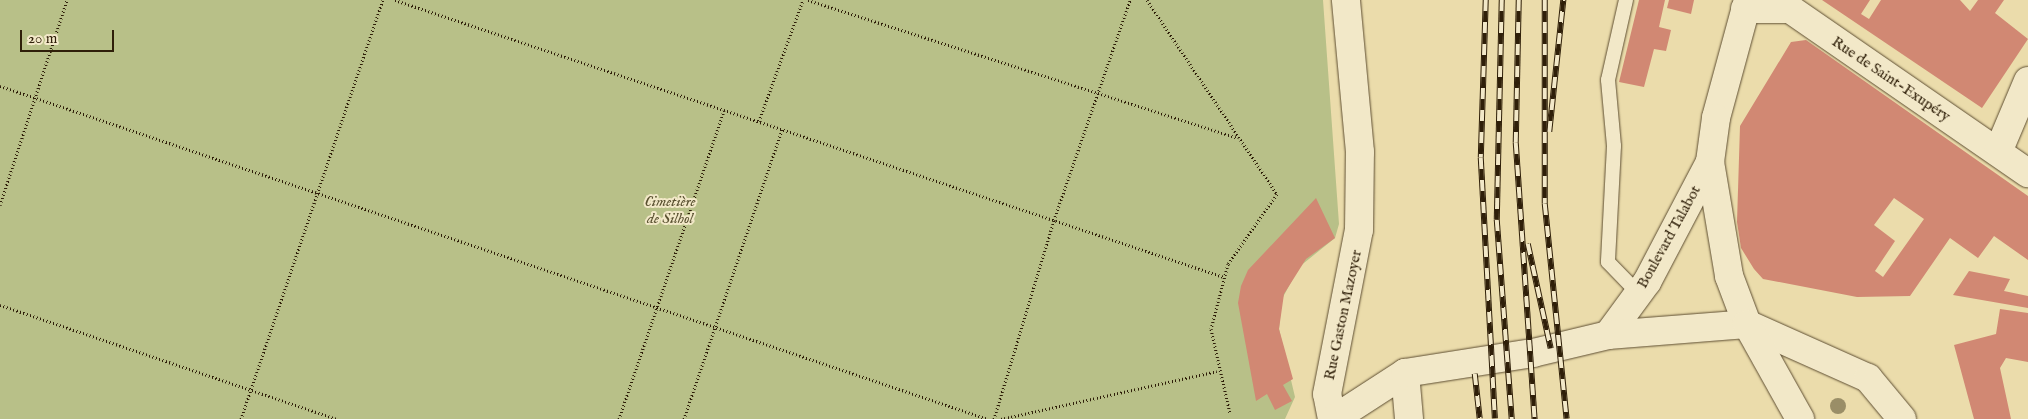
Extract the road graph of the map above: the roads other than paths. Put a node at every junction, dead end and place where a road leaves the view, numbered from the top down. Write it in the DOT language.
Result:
graph roads {
  1 [pos="1346,0"];
  2 [pos="1626,0"];
  3 [pos="1746,5"];
  4 [pos="1793,5"];
  5 [pos="2028,81"];
  6 [pos="1998,152"];
  7 [pos="1710,162"];
  8 [pos="2028,173"];
  9 [pos="1638,293"];
  10 [pos="1747,324"];
  11 [pos="1608,335"];
  12 [pos="1405,373"];
  13 [pos="1333,419"];
  14 [pos="1409,419"];
  15 [pos="1800,419"];
  16 [pos="1902,419"];
  1 -- 13 [label="street, Rue Gaston Mazoyer"];
  2 -- 9 [label="lane"];
  3 -- 4 [label="street, Rue de Saint-Exupéry"];
  3 -- 7 [label="street, Boulevard Talabot"];
  4 -- 6 [label="street, Rue de Saint-Exupéry"];
  5 -- 6 [label="street"];
  6 -- 8 [label="street, Rue de Saint-Exupéry"];
  7 -- 9 [label="street, Boulevard Talabot"];
  7 -- 10 [label="street, Boulevard Talabot"];
  9 -- 11 [label="street, Boulevard Talabot"];
  10 -- 11 [label="street"];
  10 -- 15 [label="street, Boulevard Talabot"];
  10 -- 16 [label="street"];
  11 -- 12 [label="street"];
  12 -- 13 [label="street, Rue Gaston Mazoyer"];
  12 -- 14 [label="street"];
}
